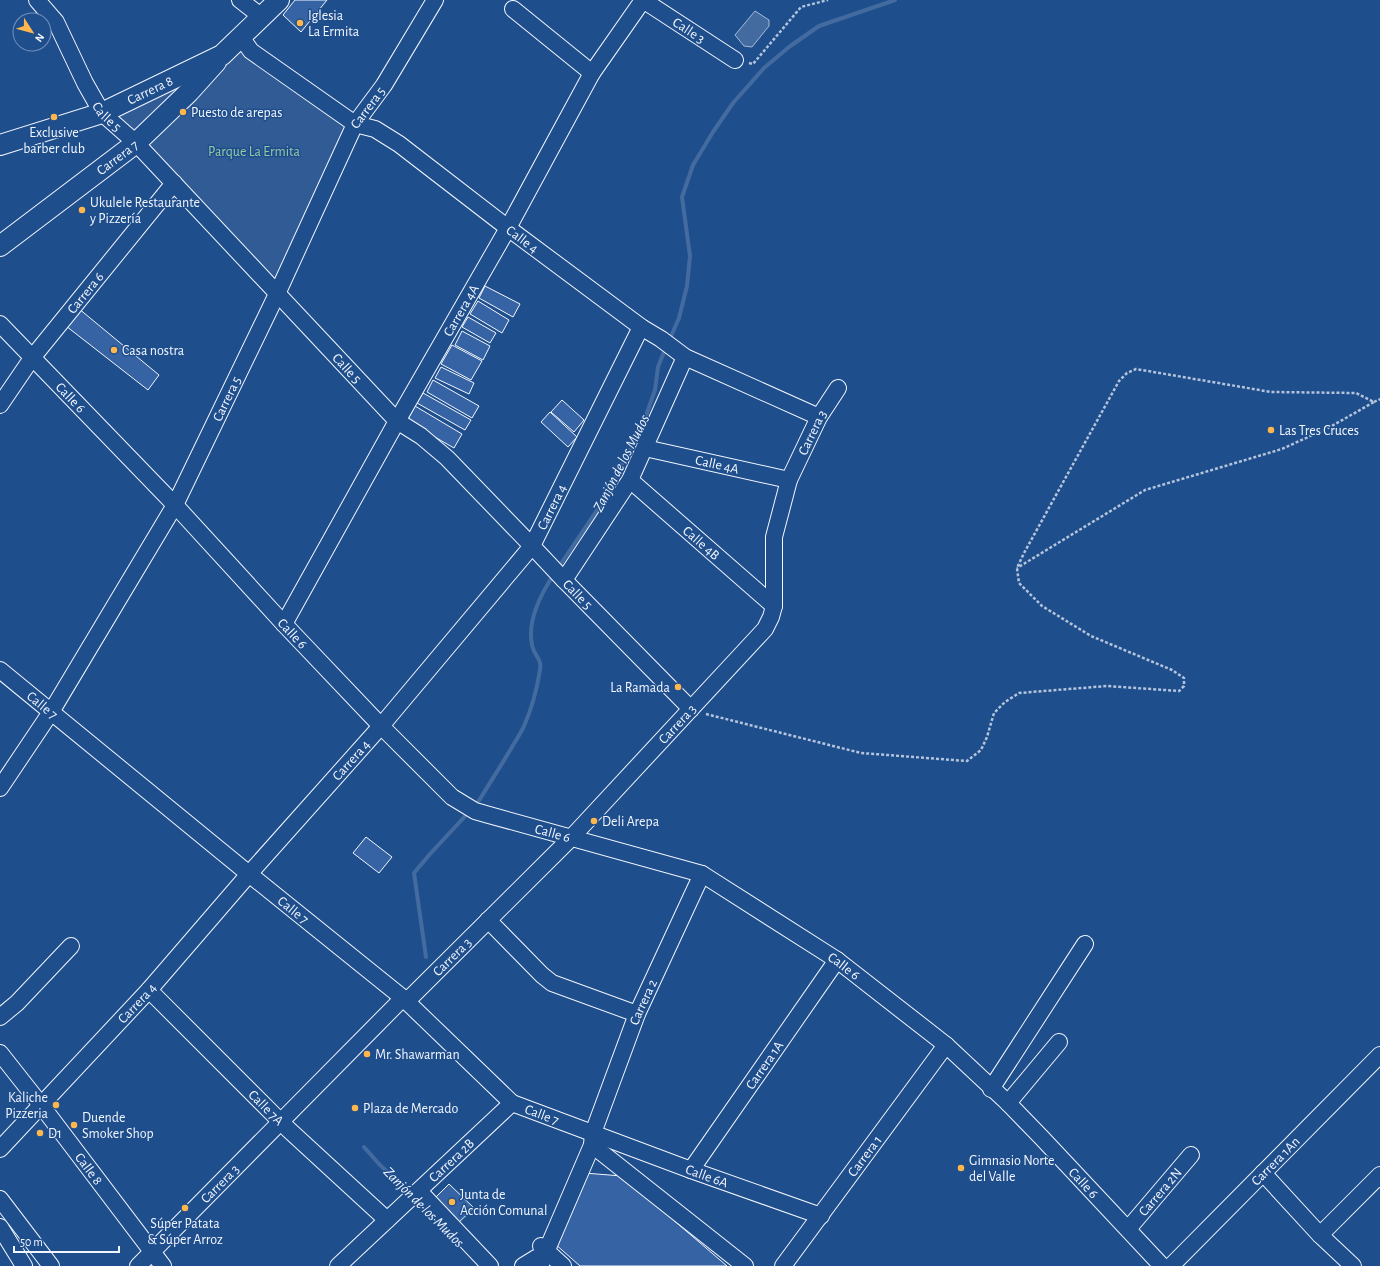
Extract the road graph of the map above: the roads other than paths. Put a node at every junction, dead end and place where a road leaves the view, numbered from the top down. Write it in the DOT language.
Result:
graph roads {
  1 [pos="37,0"];
  2 [pos="240,0"];
  3 [pos="279,0"];
  4 [pos="434,0"];
  5 [pos="643,0"];
  6 [pos="513,9"];
  7 [pos="262,17"];
  8 [pos="241,37"];
  9 [pos="222,55"];
  10 [pos="735,60"];
  11 [pos="592,73"];
  12 [pos="102,114"];
  13 [pos="355,124"];
  14 [pos="136,142"];
  15 [pos="0,144"];
  16 [pos="174,183"];
  17 [pos="508,228"];
  18 [pos="0,246"];
  19 [pos="277,294"];
  20 [pos="0,324"];
  21 [pos="641,327"];
  22 [pos="681,354"];
  23 [pos="32,358"];
  24 [pos="838,388"];
  25 [pos="0,404"];
  26 [pos="819,417"];
  27 [pos="397,421"];
  28 [pos="645,448"];
  29 [pos="630,480"];
  30 [pos="789,480"];
  31 [pos="175,505"];
  32 [pos="532,546"];
  33 [pos="558,574"];
  34 [pos="774,606"];
  35 [pos="284,624"];
  36 [pos="0,670"];
  37 [pos="691,709"];
  38 [pos="51,712"];
  39 [pos="381,726"];
  40 [pos="0,788"];
  41 [pos="571,838"];
  42 [pos="249,874"];
  43 [pos="702,874"];
  44 [pos="488,920"];
  45 [pos="1085,944"];
  46 [pos="71,946"];
  47 [pos="837,960"];
  48 [pos="149,990"];
  49 [pos="407,1001"];
  50 [pos="637,1014"];
  51 [pos="0,1017"];
  52 [pos="1059,1042"];
  53 [pos="946,1045"];
  54 [pos="0,1053"];
  55 [pos="1380,1055"];
  56 [pos="991,1089"];
  57 [pos="512,1103"];
  58 [pos="1008,1104"];
  59 [pos="41,1105"];
  60 [pos="284,1125"];
  61 [pos="592,1139"];
  62 [pos="0,1150"];
  63 [pos="1191,1155"];
  64 [pos="691,1170"];
  65 [pos="1263,1173"];
  66 [pos="1380,1175"];
  67 [pos="417,1193"];
  68 [pos="0,1199"];
  69 [pos="822,1216"];
  70 [pos="387,1220"];
  71 [pos="0,1227"];
  72 [pos="1128,1229"];
  73 [pos="1320,1235"];
  74 [pos="536,1259"];
  75 [pos="156,1261"];
  76 [pos="24,1266"];
  77 [pos="51,1266"];
  78 [pos="138,1266"];
  79 [pos="338,1266"];
  80 [pos="490,1266"];
  81 [pos="563,1266"];
  82 [pos="745,1266"];
  83 [pos="783,1266"];
  84 [pos="1162,1266"];
  85 [pos="1171,1266"];
  86 [pos="1353,1266"];
  1 -- 12 [label="street, Calle 5"];
  2 -- 7 [label="street"];
  3 -- 7 [label="main road, Carrera 8"];
  4 -- 13 [label="street, Carrera 5"];
  5 -- 10 [label="street, Calle 3"];
  5 -- 11 [label="street, Carrera 4A"];
  6 -- 11 [label="street"];
  7 -- 8 [label="main road, Carrera 8"];
  8 -- 9 [label="main road, Carrera 8"];
  8 -- 13 [label="street, Calle 4"];
  9 -- 12 [label="main road, Carrera 8"];
  9 -- 14 [label="main road, Carrera 7"];
  11 -- 17 [label="street, Carrera 4A"];
  12 -- 14 [label="street, Calle 5"];
  12 -- 15 [label="main road, Carrera 8"];
  13 -- 17 [label="street, Calle 4"];
  13 -- 19 [label="street, Carrera 5"];
  14 -- 16 [label="street, Calle 5"];
  14 -- 18 [label="main road, Carrera 7"];
  16 -- 19 [label="street, Calle 5"];
  16 -- 23 [label="street, Carrera 6"];
  17 -- 21 [label="street, Calle 4"];
  17 -- 27 [label="street, Carrera 4A"];
  19 -- 27 [label="street, Calle 5"];
  19 -- 31 [label="street, Carrera 5"];
  20 -- 23 [label="street, Calle 6"];
  21 -- 22 [label="street, Calle 4"];
  21 -- 32 [label="street, Carrera 4"];
  22 -- 26 [label="street, Calle 4"];
  22 -- 28 [label="street"];
  23 -- 25 [label="street, Carrera 6"];
  23 -- 31 [label="street, Calle 6"];
  24 -- 26 [label="street, Carrera 3"];
  26 -- 30 [label="street, Carrera 3"];
  27 -- 32 [label="street, Calle 5"];
  27 -- 35 [label="street, Carrera 4A"];
  28 -- 29 [label="street"];
  28 -- 30 [label="street, Calle 4A"];
  29 -- 33 [label="street"];
  29 -- 34 [label="street, Calle 4B"];
  30 -- 34 [label="street, Carrera 3"];
  31 -- 35 [label="street, Calle 6"];
  31 -- 38 [label="street, Carrera 5"];
  32 -- 33 [label="street, Calle 5"];
  32 -- 39 [label="street, Carrera 4"];
  33 -- 37 [label="street, Calle 5"];
  34 -- 37 [label="street, Carrera 3"];
  35 -- 39 [label="street, Calle 6"];
  36 -- 38 [label="street, Calle 7"];
  37 -- 41 [label="street, Carrera 3"];
  38 -- 40 [label="street, Carrera 5"];
  38 -- 42 [label="street, Calle 7"];
  39 -- 41 [label="street, Calle 6"];
  39 -- 42 [label="street, Carrera 4"];
  41 -- 43 [label="street, Calle 6"];
  41 -- 44 [label="street, Carrera 3"];
  42 -- 48 [label="street, Carrera 4"];
  42 -- 49 [label="street, Calle 7"];
  43 -- 47 [label="street, Calle 6"];
  43 -- 50 [label="street, Carrera 2"];
  44 -- 49 [label="street, Carrera 3"];
  44 -- 50 [label="street"];
  45 -- 56 [label="street"];
  46 -- 51 [label="street"];
  47 -- 53 [label="street, Calle 6"];
  47 -- 64 [label="street, Carrera 1A"];
  48 -- 59 [label="street, Carrera 4"];
  48 -- 60 [label="street, Calle 7A"];
  49 -- 57 [label="street, Calle 7"];
  49 -- 60 [label="street, Carrera 3"];
  50 -- 61 [label="street, Carrera 2"];
  52 -- 58 [label="street"];
  53 -- 56 [label="street, Calle 6"];
  53 -- 69 [label="street, Carrera 1"];
  54 -- 59 [label="street, Calle 8"];
  55 -- 65 [label="street, Carrera 1An"];
  56 -- 58 [label="street, Calle 6"];
  57 -- 61 [label="street, Calle 7"];
  57 -- 67 [label="street, Carrera 2B"];
  58 -- 72 [label="street, Calle 6"];
  59 -- 62 [label="street, Carrera 4"];
  59 -- 75 [label="street, Calle 8"];
  60 -- 70 [label="street, Calle 7A"];
  60 -- 75 [label="street, Carrera 3"];
  61 -- 64 [label="street, Calle 6A"];
  61 -- 74 [label="street, Carrera 2"];
  61 -- 82 [label="street, Calle 7"];
  63 -- 72 [label="street, Carrera 2N"];
  64 -- 69 [label="street, Calle 6A"];
  65 -- 73 [label="street"];
  65 -- 85 [label="street, Carrera 1An"];
  66 -- 73 [label="street"];
  67 -- 70 [label="street, Carrera 2B"];
  67 -- 80 [label="street"];
  68 -- 77 [label="street"];
  69 -- 83 [label="street, Carrera 1"];
  70 -- 79 [label="street, Carrera 2B"];
  71 -- 76 [label="street"];
  72 -- 84 [label="street, Calle 6"];
  73 -- 86 [label="street"];
  74 -- 81 [label="street"];
  75 -- 78 [label="street, Carrera 3"];
}
